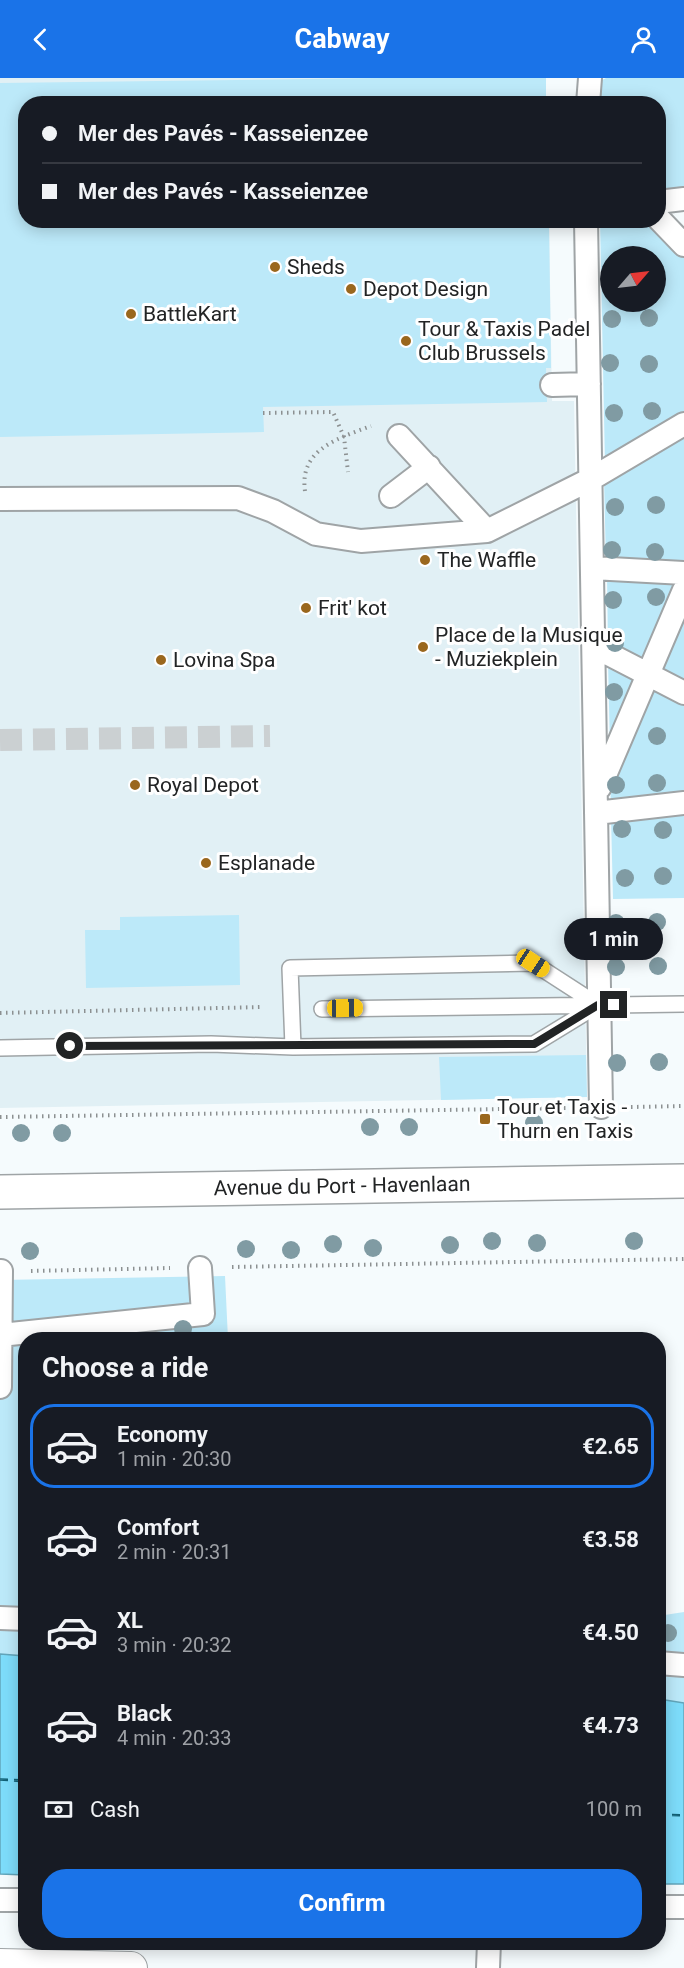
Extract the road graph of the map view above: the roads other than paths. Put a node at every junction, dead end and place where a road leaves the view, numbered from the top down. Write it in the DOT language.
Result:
graph roads {
  1 [pos="684,199"];
  2 [pos="666,201"];
  3 [pos="666,226"];
  4 [pos="586,228"];
  5 [pos="684,245"];
  6 [pos="589,384"];
  7 [pos="552,385"];
  8 [pos="684,424"];
  9 [pos="399,436"];
  10 [pos="420,473"];
  11 [pos="591,479"];
  12 [pos="389,490"];
  13 [pos="0,499"];
  14 [pos="487,531"];
  15 [pos="592,568"];
  16 [pos="684,573"];
  17 [pos="684,590"];
  18 [pos="595,647"];
  19 [pos="648,675"];
  20 [pos="684,693"];
  21 [pos="684,803"];
  22 [pos="597,804"];
  23 [pos="598,1005"];
  24 [pos="684,1005"];
  25 [pos="322,1009"];
  26 [pos="293,1047"];
  27 [pos="0,1048"];
  28 [pos="601,1107"];
  29 [pos="684,1181"];
  30 [pos="0,1192"];
  31 [pos="200,1268"];
  32 [pos="1,1271"];
  33 [pos="29,1332"];
  34 [pos="18,1333"];
  35 [pos="0,1335"];
  36 [pos="0,1387"];
  37 [pos="0,1618"];
  38 [pos="18,1619"];
  39 [pos="666,1664"];
  40 [pos="684,1665"];
  41 [pos="0,1900"];
  42 [pos="18,1900"];
  43 [pos="666,1907"];
  44 [pos="684,1907"];
  45 [pos="489,1950"];
  46 [pos="0,1965"];
  47 [pos="131,1968"];
  48 [pos="488,1968"];
  1 -- 2 [label="street"];
  3 -- 5 [label="street"];
  4 -- 6 [label="street"];
  6 -- 7 [label="street"];
  6 -- 11 [label="street"];
  8 -- 11 [label="street"];
  9 -- 10 [label="street"];
  10 -- 12 [label="street"];
  10 -- 14 [label="street"];
  11 -- 14 [label="street"];
  11 -- 15 [label="street"];
  13 -- 14 [label="street"];
  15 -- 16 [label="street"];
  15 -- 18 [label="street"];
  17 -- 19 [label="street"];
  18 -- 19 [label="street"];
  18 -- 22 [label="street"];
  19 -- 20 [label="street"];
  19 -- 22 [label="street"];
  21 -- 22 [label="street"];
  22 -- 23 [label="street"];
  23 -- 24 [label="lane"];
  23 -- 25 [label="lane"];
  23 -- 26 [label="lane"];
  23 -- 26 [label="lane"];
  23 -- 28 [label="street"];
  26 -- 27 [label="lane"];
  29 -- 30 [label="street, Avenue du Port - Havenlaan"];
  31 -- 33 [label="street"];
  32 -- 35 [label="street"];
  34 -- 35 [label="street"];
  35 -- 36 [label="street"];
  37 -- 38 [label="street"];
  39 -- 40 [label="street"];
  41 -- 42 [label="street"];
  43 -- 44 [label="street"];
  45 -- 48 [label="street"];
  46 -- 47 [label="street"];
}
